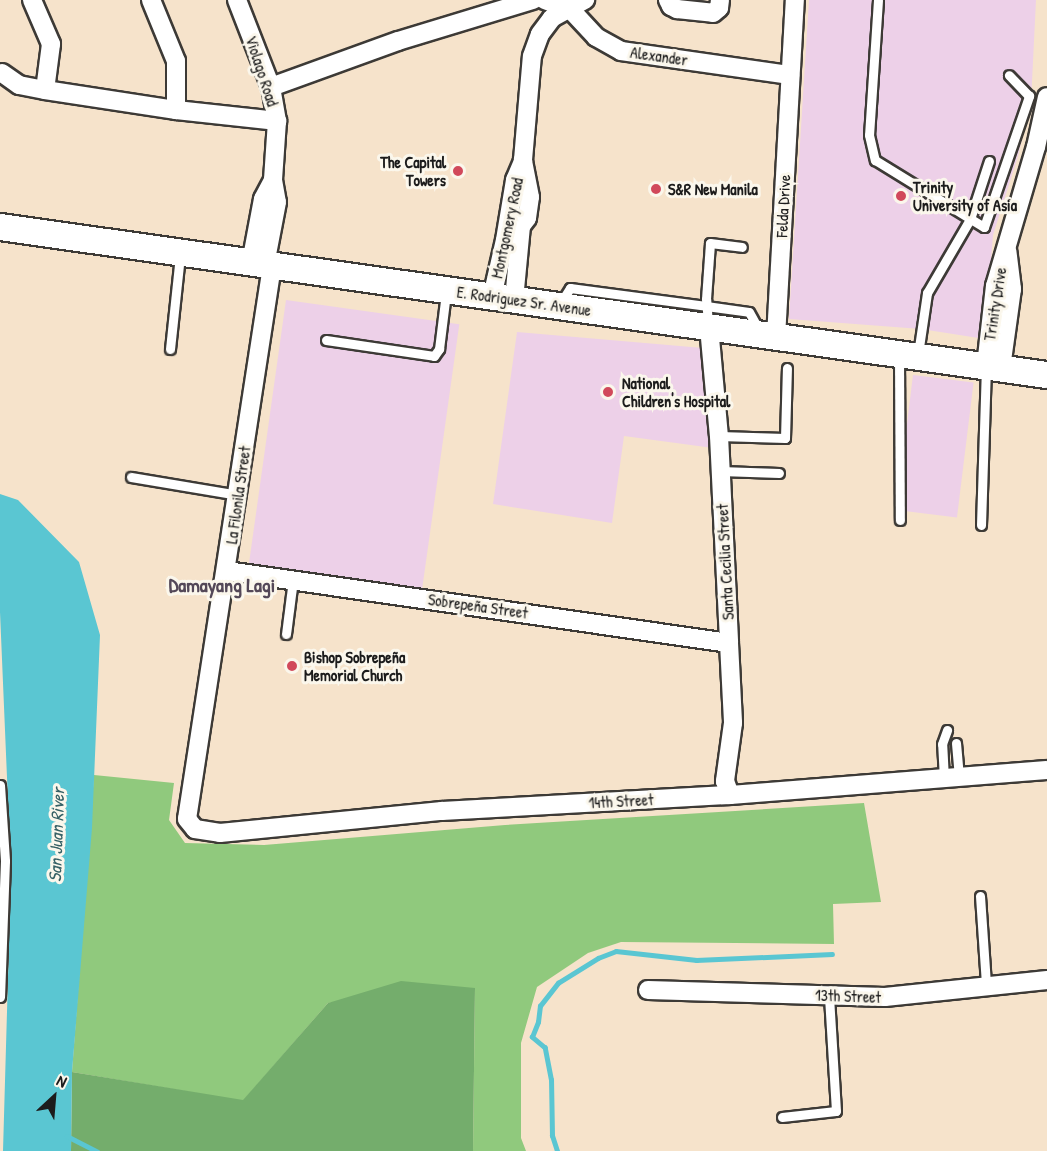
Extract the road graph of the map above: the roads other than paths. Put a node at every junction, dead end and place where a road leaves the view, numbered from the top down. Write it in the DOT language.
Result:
graph roads {
  1 [pos="32,0"];
  2 [pos="151,0"];
  3 [pos="237,0"];
  4 [pos="533,0"];
  5 [pos="545,0"];
  6 [pos="668,0"];
  7 [pos="720,0"];
  8 [pos="795,0"];
  9 [pos="878,0"];
  10 [pos="578,5"];
  11 [pos="2,74"];
  12 [pos="790,75"];
  13 [pos="1009,75"];
  14 [pos="271,87"];
  15 [pos="45,90"];
  16 [pos="1047,97"];
  17 [pos="176,110"];
  18 [pos="277,121"];
  19 [pos="523,160"];
  20 [pos="989,160"];
  21 [pos="970,219"];
  22 [pos="0,227"];
  23 [pos="515,236"];
  24 [pos="742,247"];
  25 [pos="180,253"];
  26 [pos="263,264"];
  27 [pos="447,290"];
  28 [pos="503,298"];
  29 [pos="707,310"];
  30 [pos="769,336"];
  31 [pos="326,340"];
  32 [pos="170,349"];
  33 [pos="908,355"];
  34 [pos="993,367"];
  35 [pos="787,368"];
  36 [pos="1047,375"];
  37 [pos="719,436"];
  38 [pos="720,471"];
  39 [pos="779,473"];
  40 [pos="131,477"];
  41 [pos="238,495"];
  42 [pos="900,520"];
  43 [pos="981,525"];
  44 [pos="227,571"];
  45 [pos="293,579"];
  46 [pos="286,634"];
  47 [pos="729,643"];
  48 [pos="947,730"];
  49 [pos="956,743"];
  50 [pos="1047,770"];
  51 [pos="952,778"];
  52 [pos="0,785"];
  53 [pos="730,795"];
  54 [pos="195,829"];
  55 [pos="980,896"];
  56 [pos="1047,980"];
  57 [pos="997,988"];
  58 [pos="648,990"];
  59 [pos="829,995"];
  60 [pos="0,997"];
  61 [pos="782,1116"];
  1 -- 15 [label="street"];
  2 -- 17 [label="street"];
  3 -- 14 [label="street, Violago Road"];
  4 -- 14 [label="street"];
  5 -- 10 [label="street, Alexander"];
  6 -- 7 [label="street"];
  8 -- 12 [label="street, Felda Drive"];
  9 -- 21 [label="lane"];
  10 -- 12 [label="street, Alexander"];
  10 -- 19 [label="street, Montgomery Road"];
  11 -- 15 [label="street"];
  12 -- 30 [label="street, Felda Drive"];
  13 -- 21 [label="lane"];
  14 -- 18 [label="street, Violago Road"];
  15 -- 17 [label="street"];
  16 -- 34 [label="street, Trinity Drive"];
  17 -- 18 [label="street"];
  18 -- 26 [label="street, Violago Road"];
  19 -- 23 [label="street, Montgomery Road"];
  19 -- 23 [label="street, Montgomery Road"];
  20 -- 21 [label="lane"];
  21 -- 33 [label="lane"];
  22 -- 25 [label="main road, E. Rodriguez Sr. Avenue"];
  23 -- 28 [label="street, Montgomery Road"];
  24 -- 29 [label="lane"];
  25 -- 26 [label="main road, E. Rodriguez Sr. Avenue"];
  25 -- 32 [label="lane"];
  26 -- 27 [label="main road, E. Rodriguez Sr. Avenue"];
  26 -- 41 [label="street, La Filonila Street"];
  27 -- 28 [label="main road, E. Rodriguez Sr. Avenue"];
  27 -- 31 [label="lane"];
  28 -- 29 [label="main road, E. Rodriguez Sr. Avenue"];
  29 -- 30 [label="main road, E. Rodriguez Sr. Avenue"];
  29 -- 37 [label="street, Santa Cecilia Street"];
  30 -- 33 [label="main road, E. Rodriguez Sr. Avenue"];
  33 -- 34 [label="main road, E. Rodriguez Sr. Avenue"];
  33 -- 42 [label="lane"];
  34 -- 36 [label="main road, E. Rodriguez Sr. Avenue"];
  34 -- 43 [label="lane"];
  35 -- 37 [label="lane"];
  37 -- 38 [label="street, Santa Cecilia Street"];
  38 -- 39 [label="lane"];
  38 -- 47 [label="street, Santa Cecilia Street"];
  40 -- 41 [label="lane"];
  41 -- 44 [label="street, La Filonila Street"];
  44 -- 45 [label="street, Sobrepeña Street"];
  44 -- 54 [label="street, La Filonila Street"];
  45 -- 46 [label="lane"];
  45 -- 47 [label="street, Sobrepeña Street"];
  47 -- 53 [label="street, Santa Cecilia Street"];
  48 -- 51 [label="lane"];
  49 -- 51 [label="lane"];
  50 -- 51 [label="street, 14th Street"];
  51 -- 53 [label="street, 14th Street"];
  52 -- 60 [label="lane"];
  53 -- 54 [label="street, 14th Street"];
  55 -- 57 [label="lane"];
  56 -- 57 [label="street, 13th Street"];
  57 -- 59 [label="street, 13th Street"];
  58 -- 59 [label="street, 13th Street"];
  59 -- 61 [label="lane"];
}
